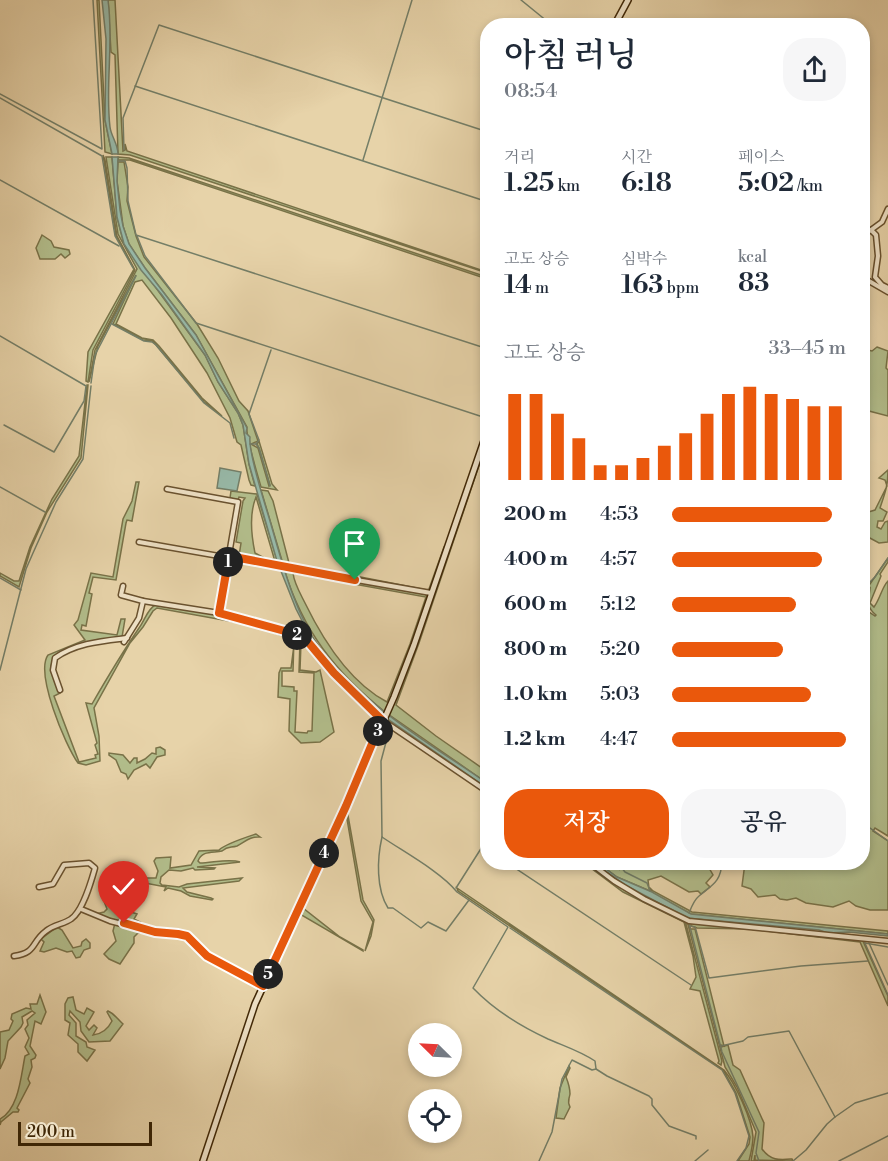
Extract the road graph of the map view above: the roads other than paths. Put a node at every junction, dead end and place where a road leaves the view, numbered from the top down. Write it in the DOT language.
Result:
graph roads {
  1 [pos="628,0"];
  2 [pos="618,18"];
  3 [pos="888,209"];
  4 [pos="871,230"];
  5 [pos="870,281"];
  6 [pos="888,290"];
  7 [pos="480,452"];
  8 [pos="167,489"];
  9 [pos="139,542"];
  10 [pos="229,556"];
  11 [pos="123,586"];
  12 [pos="432,593"];
  13 [pos="143,601"];
  14 [pos="219,613"];
  15 [pos="60,690"];
  16 [pos="384,716"];
  17 [pos="480,786"];
  18 [pos="600,870"];
  19 [pos="39,887"];
  20 [pos="81,909"];
  21 [pos="888,941"];
  22 [pos="14,956"];
  23 [pos="263,986"];
  24 [pos="203,1161"];
  1 -- 2 [label="street"];
  3 -- 4 [label="street"];
  4 -- 6 [label="street"];
  5 -- 6 [label="street"];
  7 -- 12 [label="street"];
  8 -- 10 [label="street"];
  9 -- 10 [label="street"];
  10 -- 12 [label="street"];
  10 -- 14 [label="street"];
  11 -- 13 [label="street"];
  12 -- 16 [label="street"];
  13 -- 14 [label="street"];
  13 -- 15 [label="street"];
  14 -- 16 [label="street"];
  16 -- 17 [label="street"];
  16 -- 23 [label="street"];
  18 -- 21 [label="street"];
  19 -- 20 [label="street"];
  20 -- 22 [label="street"];
  20 -- 23 [label="street"];
  23 -- 24 [label="street"];
}
